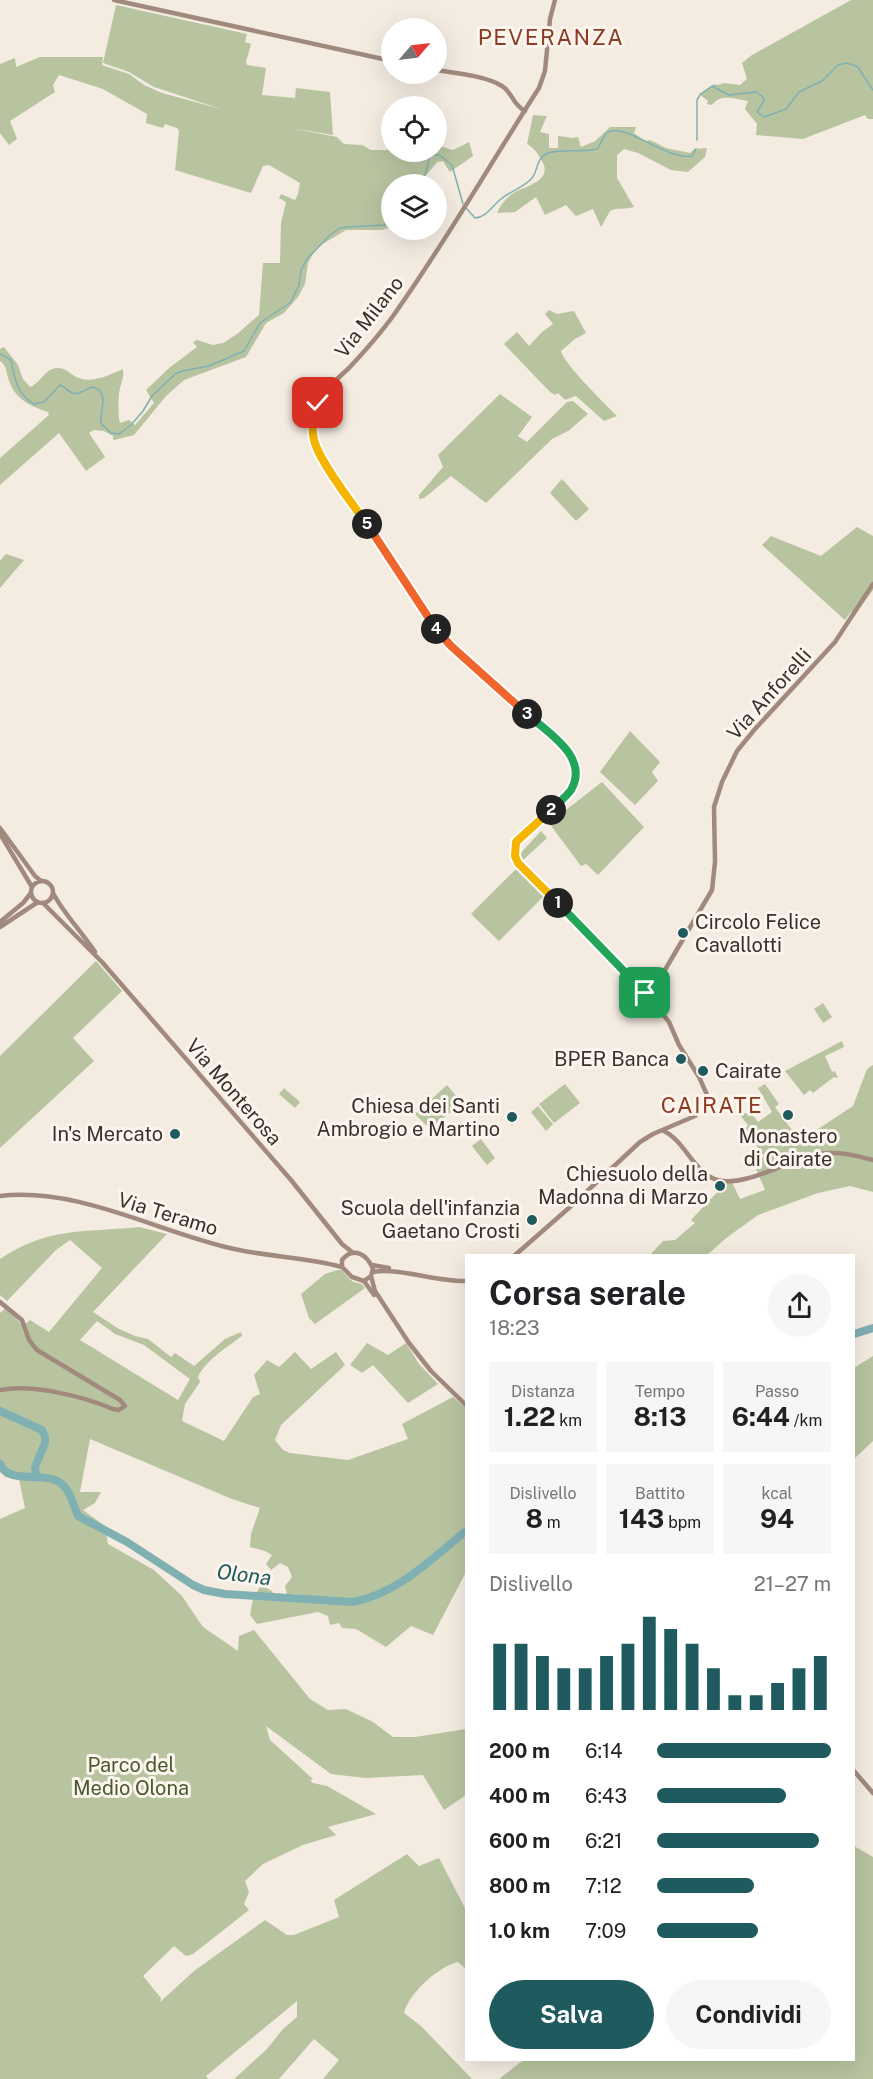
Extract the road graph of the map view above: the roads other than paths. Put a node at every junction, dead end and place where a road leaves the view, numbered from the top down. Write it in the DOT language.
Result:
graph roads {
  1 [pos="114,0"];
  2 [pos="555,0"];
  3 [pos="381,58"];
  4 [pos="447,72"];
  5 [pos="525,111"];
  6 [pos="873,584"];
  7 [pos="0,828"];
  8 [pos="0,834"];
  9 [pos="41,881"];
  10 [pos="31,890"];
  11 [pos="53,893"];
  12 [pos="40,902"];
  13 [pos="0,925"];
  14 [pos="102,962"];
  15 [pos="649,997"];
  16 [pos="674,1126"];
  17 [pos="663,1131"];
  18 [pos="673,1137"];
  19 [pos="873,1160"];
  20 [pos="0,1196"];
  21 [pos="342,1244"];
  22 [pos="352,1252"];
  23 [pos="516,1254"];
  24 [pos="346,1255"];
  25 [pos="342,1260"];
  26 [pos="327,1263"];
  27 [pos="372,1265"];
  28 [pos="342,1267"];
  29 [pos="397,1272"];
  30 [pos="372,1274"];
  31 [pos="364,1281"];
  32 [pos="465,1281"];
  33 [pos="0,1302"];
  34 [pos="385,1309"];
  35 [pos="0,1390"];
  36 [pos="465,1404"];
  37 [pos="855,1773"];
  38 [pos="873,1793"];
  1 -- 3 [label="street"];
  2 -- 5 [label="street, Via Milano"];
  4 -- 5 [label="street"];
  5 -- 15 [label="street, Via Milano"];
  6 -- 15 [label="street, Via Anforelli"];
  7 -- 9 [label="street"];
  8 -- 10 [label="street"];
  9 -- 10 [label="street"];
  9 -- 11 [label="street"];
  10 -- 12 [label="street"];
  10 -- 13 [label="street"];
  11 -- 12 [label="street"];
  11 -- 14 [label="street, Via Monterosa"];
  12 -- 13 [label="street"];
  12 -- 14 [label="street, Via Monterosa"];
  14 -- 21 [label="street, Via Monterosa"];
  15 -- 16 [label="street"];
  16 -- 17 [label="street"];
  16 -- 18 [label="street"];
  17 -- 18 [label="street"];
  17 -- 23 [label="street"];
  18 -- 19 [label="street"];
  20 -- 26 [label="street, Via Teramo"];
  21 -- 22 [label="street, Via Monterosa"];
  21 -- 24 [label="street, Via Monterosa"];
  22 -- 24 [label="street"];
  22 -- 27 [label="street"];
  24 -- 25 [label="street"];
  25 -- 26 [label="street, Via Teramo"];
  25 -- 28 [label="street"];
  26 -- 28 [label="street, Via Teramo"];
  27 -- 29 [label="street"];
  27 -- 30 [label="street"];
  28 -- 31 [label="street"];
  29 -- 30 [label="street"];
  29 -- 32 [label="street"];
  30 -- 31 [label="street"];
  30 -- 34 [label="street"];
  31 -- 34 [label="street"];
  33 -- 35 [label="street"];
  34 -- 36 [label="street"];
  37 -- 38 [label="street"];
}
